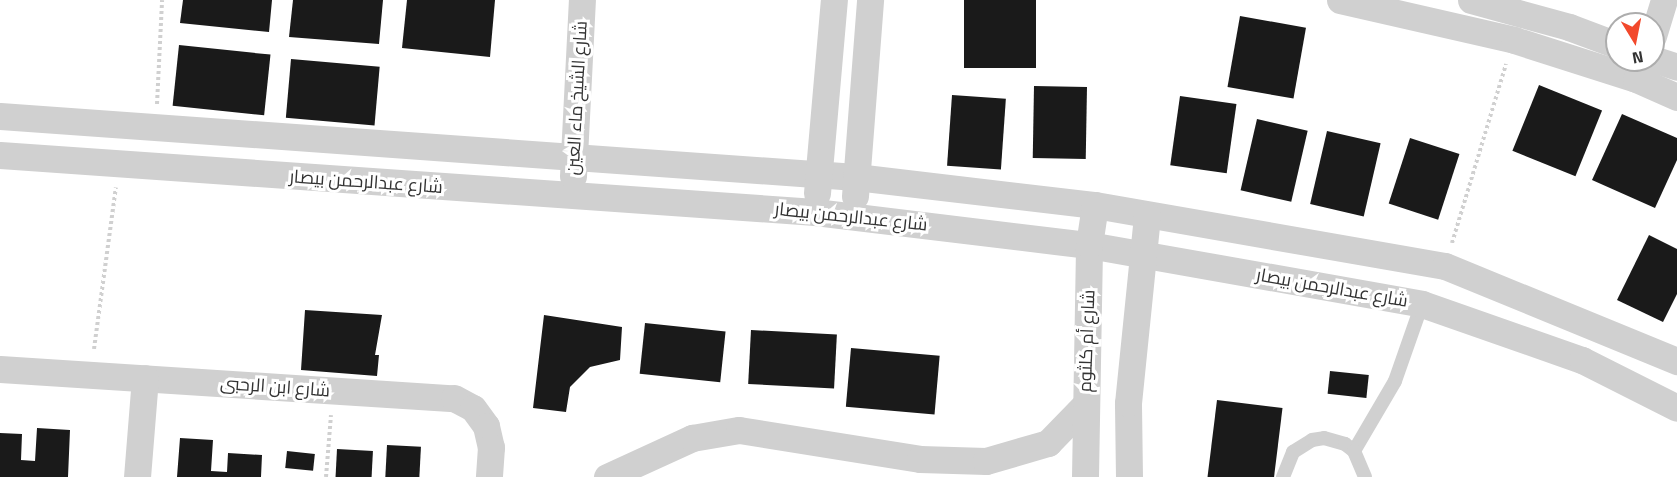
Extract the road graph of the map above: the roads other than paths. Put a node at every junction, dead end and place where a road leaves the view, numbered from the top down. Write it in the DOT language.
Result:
graph roads {
  1 [pos="582,0"];
  2 [pos="834,0"];
  3 [pos="870,0"];
  4 [pos="1340,0"];
  5 [pos="1471,0"];
  6 [pos="1605,40"];
  7 [pos="1605,58"];
  8 [pos="1656,72"];
  9 [pos="1675,82"];
  10 [pos="0,116"];
  11 [pos="0,155"];
  12 [pos="574,158"];
  13 [pos="819,174"];
  14 [pos="856,177"];
  15 [pos="572,196"];
  16 [pos="1095,205"];
  17 [pos="815,212"];
  18 [pos="853,215"];
  19 [pos="1146,216"];
  20 [pos="1089,245"];
  21 [pos="1143,254"];
  22 [pos="1422,304"];
  23 [pos="1677,361"];
  24 [pos="0,369"];
  25 [pos="145,378"];
  26 [pos="1085,405"];
  27 [pos="1677,408"];
  28 [pos="1354,451"];
  29 [pos="137,477"];
  30 [pos="489,477"];
  31 [pos="607,477"];
  32 [pos="1085,477"];
  33 [pos="1130,477"];
  34 [pos="1283,477"];
  35 [pos="1365,477"];
  1 -- 12 [label="street, شارع الشيخ ماء العين"];
  2 -- 13 [label="street"];
  3 -- 14 [label="street"];
  4 -- 7 [label="street"];
  5 -- 6 [label="street"];
  8 -- 9 [label="street"];
  10 -- 12 [label="street, شارع عبدالرحمن بيصار"];
  11 -- 15 [label="street, شارع عبدالرحمن بيصار"];
  12 -- 13 [label="street, شارع عبدالرحمن بيصار"];
  12 -- 15 [label="street, شارع الشيخ ماء العين"];
  13 -- 14 [label="street, شارع عبدالرحمن بيصار"];
  13 -- 17 [label="street"];
  14 -- 16 [label="street, شارع عبدالرحمن بيصار"];
  14 -- 18 [label="street"];
  15 -- 17 [label="street, شارع عبدالرحمن بيصار"];
  16 -- 19 [label="street, شارع عبدالرحمن بيصار"];
  16 -- 20 [label="street, شارع أم كلثوم"];
  17 -- 18 [label="street, شارع عبدالرحمن بيصار"];
  18 -- 20 [label="street, شارع عبدالرحمن بيصار"];
  19 -- 21 [label="street"];
  19 -- 23 [label="street, شارع عبدالرحمن بيصار"];
  20 -- 21 [label="street, شارع عبدالرحمن بيصار"];
  20 -- 26 [label="street, شارع أم كلثوم"];
  21 -- 22 [label="street, شارع عبدالرحمن بيصار"];
  21 -- 33 [label="street"];
  22 -- 27 [label="street, شارع عبدالرحمن بيصار"];
  22 -- 28 [label="lane"];
  24 -- 25 [label="street, شارع ابن الرحبى"];
  25 -- 29 [label="street"];
  25 -- 30 [label="street, شارع ابن الرحبى"];
  26 -- 31 [label="street"];
  26 -- 32 [label="street, شارع أم كلثوم"];
  28 -- 34 [label="lane"];
  28 -- 35 [label="lane"];
}
